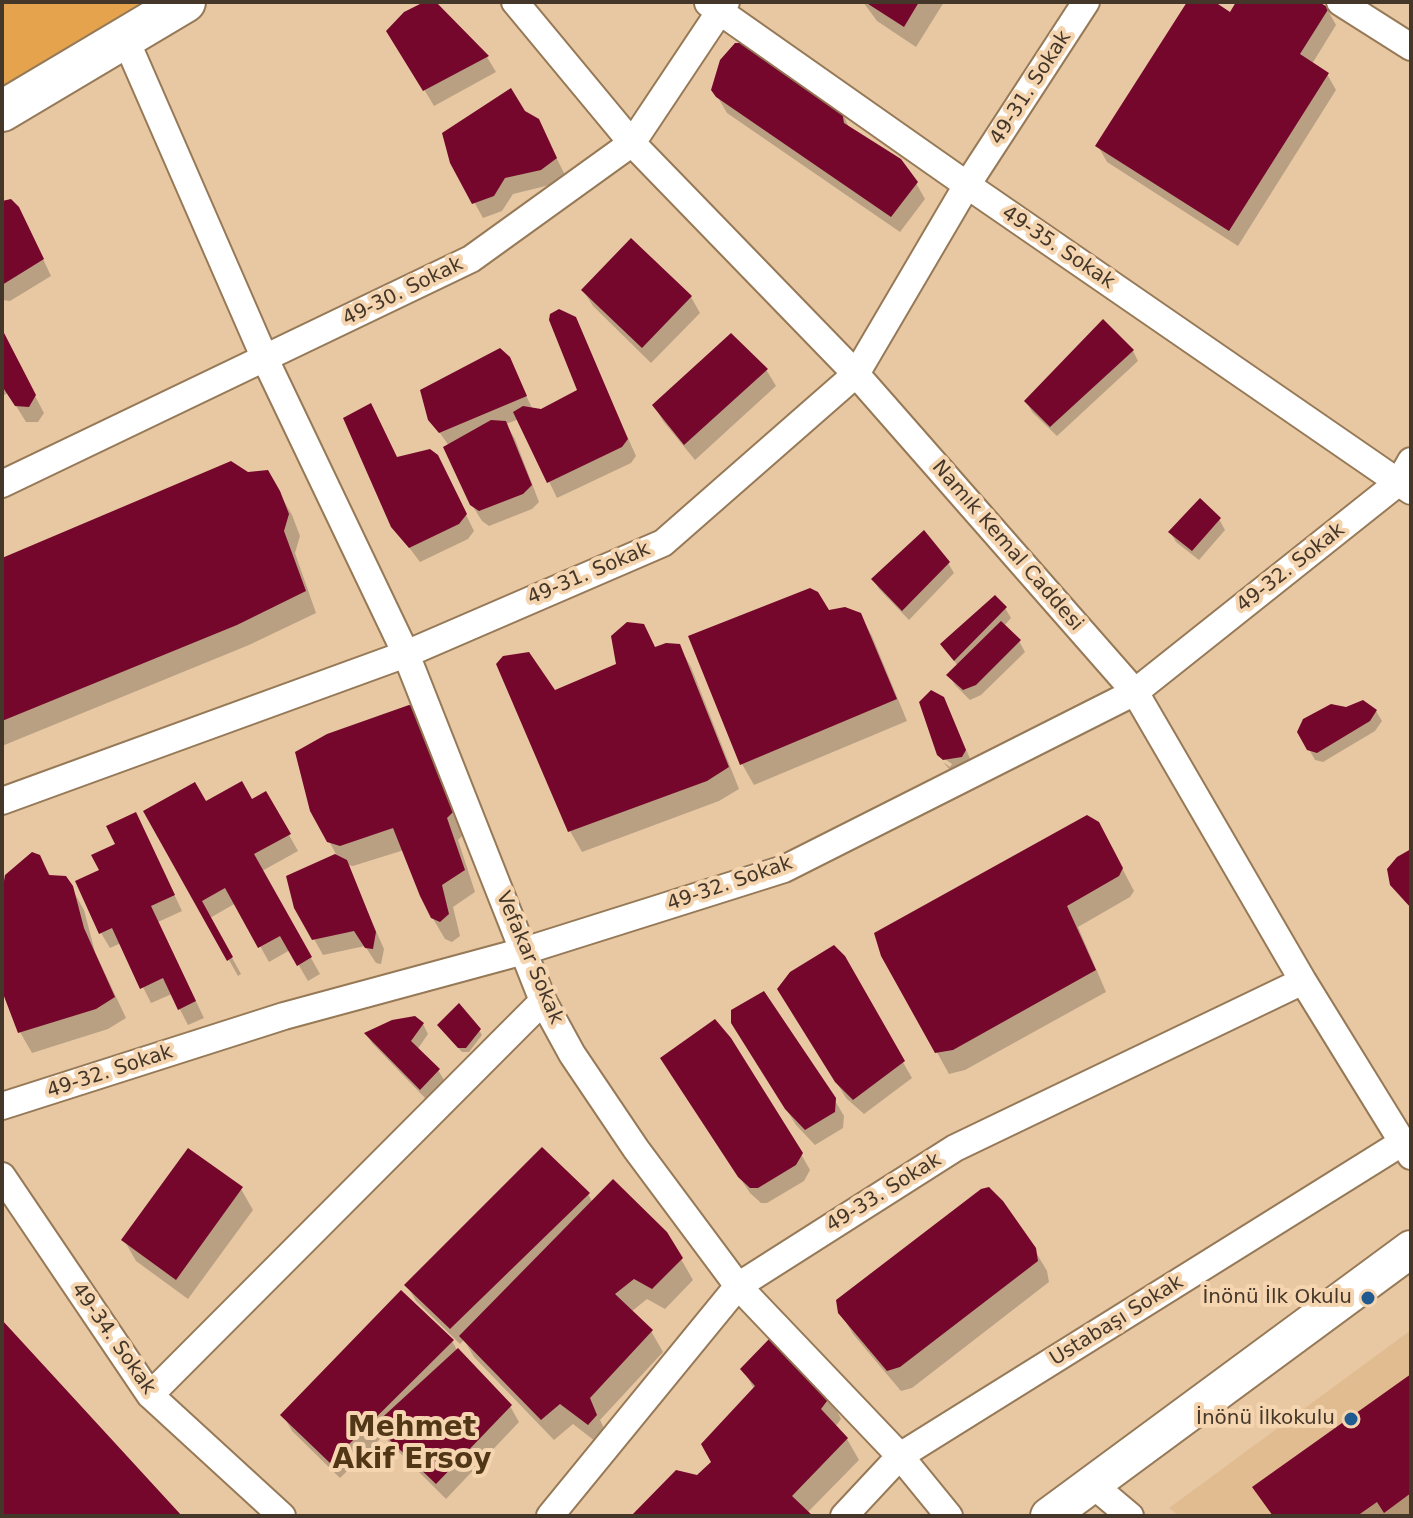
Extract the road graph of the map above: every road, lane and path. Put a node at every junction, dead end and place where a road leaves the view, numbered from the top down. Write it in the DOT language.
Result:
graph roads {
  1 [pos="185,2"];
  2 [pos="515,2"];
  3 [pos="1086,2"];
  4 [pos="1340,2"];
  5 [pos="718,5"];
  6 [pos="125,38"];
  7 [pos="1411,47"];
  8 [pos="2,111"];
  9 [pos="632,143"];
  10 [pos="967,185"];
  11 [pos="265,359"];
  12 [pos="856,374"];
  13 [pos="1407,478"];
  14 [pos="2,484"];
  15 [pos="406,654"];
  16 [pos="1135,692"];
  17 [pos="2,801"];
  18 [pos="524,951"];
  19 [pos="1303,981"];
  20 [pos="543,1001"];
  21 [pos="2,1106"];
  22 [pos="1407,1149"];
  23 [pos="2,1176"];
  24 [pos="1411,1249"];
  25 [pos="738,1286"];
  26 [pos="150,1395"];
  27 [pos="900,1456"];
  28 [pos="1092,1484"];
  29 [pos="282,1516"];
  30 [pos="550,1516"];
  31 [pos="844,1516"];
  32 [pos="949,1516"];
  33 [pos="1049,1516"];
  34 [pos="1130,1516"];
  1 -- 6 [label="main road"];
  2 -- 9 [label="street, Namık Kemal Caddesi"];
  3 -- 10 [label="street, 49-31. Sokak"];
  4 -- 7 [label="street"];
  5 -- 9 [label="street, 49-30. Sokak"];
  5 -- 10 [label="street, 49-35. Sokak"];
  6 -- 8 [label="main road"];
  6 -- 11 [label="street, Vefakar Sokak"];
  9 -- 11 [label="street, 49-30. Sokak"];
  9 -- 12 [label="street, Namık Kemal Caddesi"];
  10 -- 12 [label="street, 49-31. Sokak"];
  10 -- 13 [label="street, 49-35. Sokak"];
  11 -- 14 [label="street, 49-30. Sokak"];
  11 -- 15 [label="street, Vefakar Sokak"];
  12 -- 15 [label="street, 49-31. Sokak"];
  12 -- 16 [label="street, Namık Kemal Caddesi"];
  13 -- 16 [label="street, 49-32. Sokak"];
  15 -- 17 [label="street, 49-31. Sokak"];
  15 -- 18 [label="street, Vefakar Sokak"];
  16 -- 18 [label="street, 49-32. Sokak"];
  16 -- 19 [label="street, Namık Kemal Caddesi"];
  18 -- 20 [label="street, Vefakar Sokak"];
  18 -- 21 [label="street, 49-32. Sokak"];
  19 -- 22 [label="street, Namık Kemal Caddesi"];
  19 -- 25 [label="street, 49-33. Sokak"];
  20 -- 25 [label="street, Vefakar Sokak"];
  20 -- 26 [label="street"];
  22 -- 27 [label="street, Ustabaşı Sokak"];
  23 -- 26 [label="street, 49-34. Sokak"];
  24 -- 28 [label="main road"];
  25 -- 27 [label="street, Vefakar Sokak"];
  25 -- 30 [label="street, 49-33. Sokak"];
  26 -- 29 [label="street, 49-34. Sokak"];
  27 -- 31 [label="street, Ustabaşı Sokak"];
  27 -- 32 [label="street, Vefakar Sokak"];
  28 -- 33 [label="main road"];
  28 -- 34 [label="street"];
}
